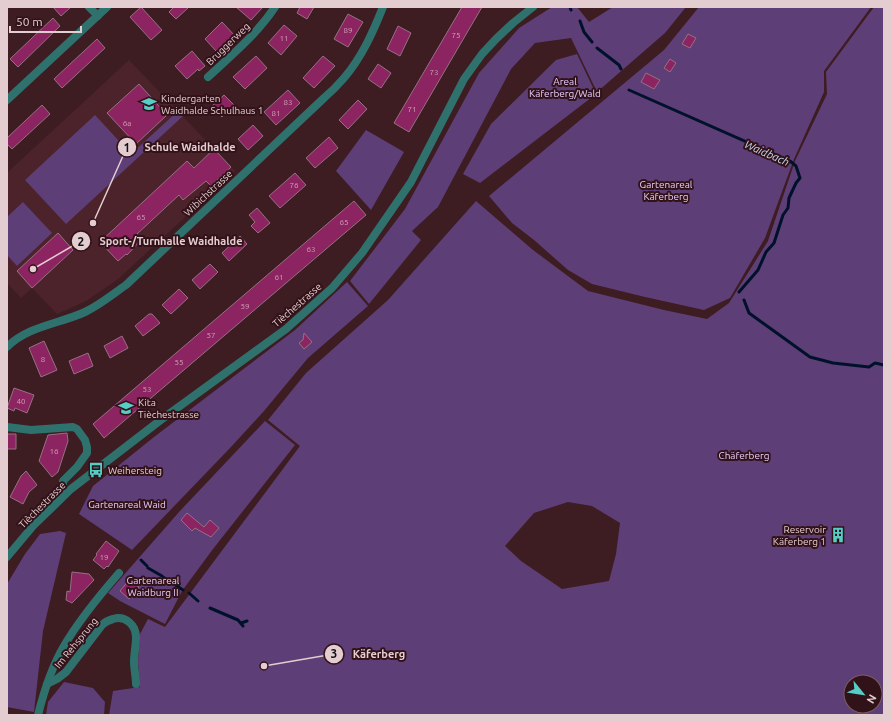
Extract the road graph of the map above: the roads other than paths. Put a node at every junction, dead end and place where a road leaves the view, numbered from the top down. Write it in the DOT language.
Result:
graph roads {
  1 [pos="90,7"];
  2 [pos="107,7"];
  3 [pos="275,7"];
  4 [pos="383,7"];
  5 [pos="533,7"];
  6 [pos="98,16"];
  7 [pos="208,77"];
  8 [pos="7,100"];
  9 [pos="7,347"];
  10 [pos="7,427"];
  11 [pos="65,494"];
  12 [pos="7,557"];
  13 [pos="119,573"];
  14 [pos="46,684"];
  15 [pos="136,684"];
  16 [pos="38,715"];
  1 -- 6 [label="street"];
  2 -- 6 [label="street"];
  3 -- 7 [label="street, Bruggerweg"];
  4 -- 9 [label="street, Wibichstrasse"];
  5 -- 11 [label="street, Tièchestrasse"];
  6 -- 8 [label="street"];
  10 -- 11 [label="street"];
  11 -- 12 [label="street, Tièchestrasse"];
  13 -- 14 [label="street"];
  14 -- 15 [label="street, Im Rehsprung"];
  14 -- 16 [label="street"];
}
